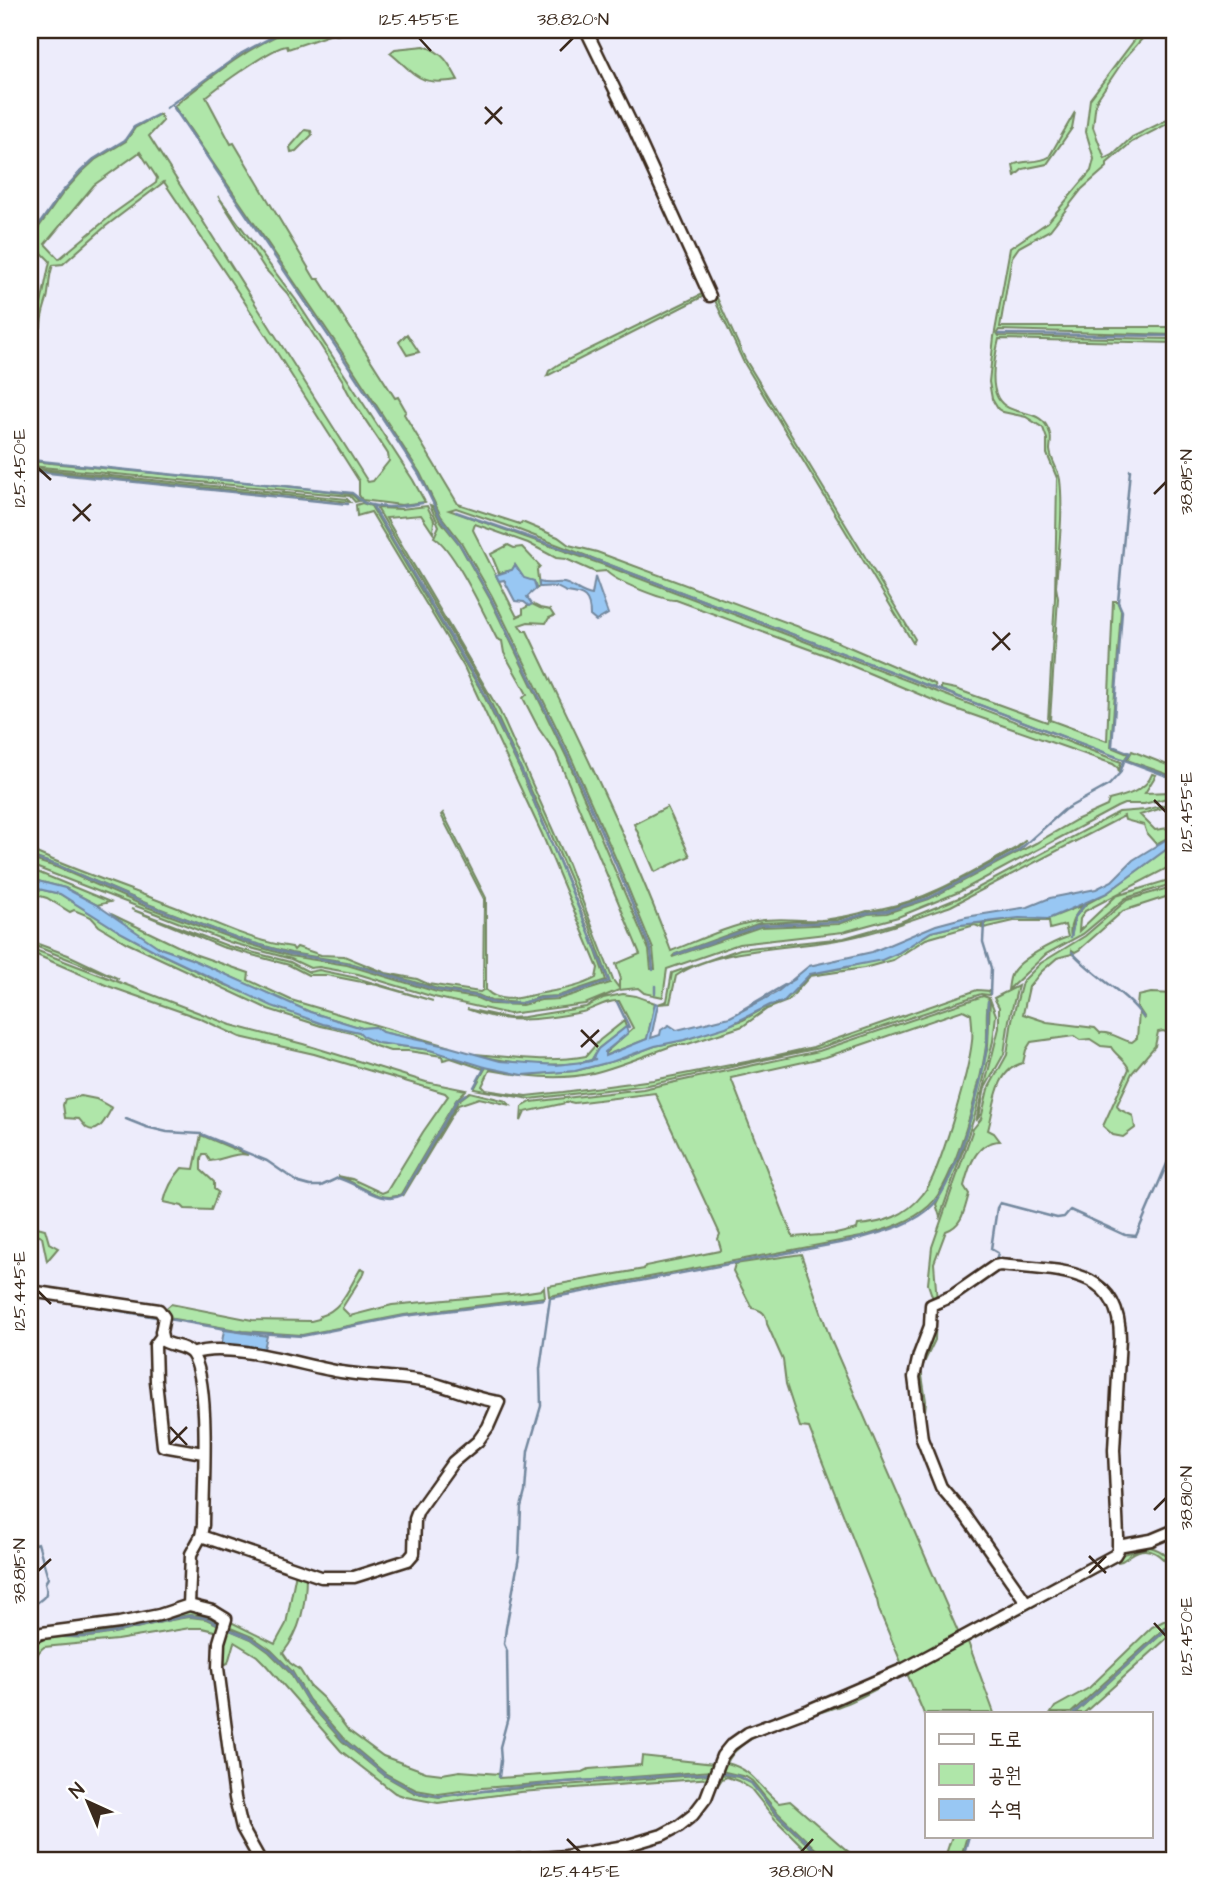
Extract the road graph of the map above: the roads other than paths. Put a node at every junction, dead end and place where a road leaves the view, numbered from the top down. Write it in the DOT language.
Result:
graph roads {
  1 [pos="586,30"];
  2 [pos="710,296"];
  3 [pos="30,1291"];
  4 [pos="161,1337"];
  5 [pos="192,1354"];
  6 [pos="203,1453"];
  7 [pos="1175,1531"];
  8 [pos="201,1535"];
  9 [pos="1118,1546"];
  10 [pos="1026,1602"];
  11 [pos="189,1605"];
  12 [pos="30,1638"];
  13 [pos="260,1860"];
  14 [pos="517,1860"];
  1 -- 2 [label="street"];
  3 -- 4 [label="street"];
  4 -- 5 [label="street"];
  4 -- 6 [label="street"];
  5 -- 6 [label="street"];
  5 -- 8 [label="street"];
  6 -- 8 [label="street"];
  7 -- 9 [label="street"];
  8 -- 11 [label="street"];
  9 -- 10 [label="street"];
  9 -- 10 [label="street"];
  10 -- 14 [label="street"];
  11 -- 12 [label="street"];
  11 -- 13 [label="street"];
}
